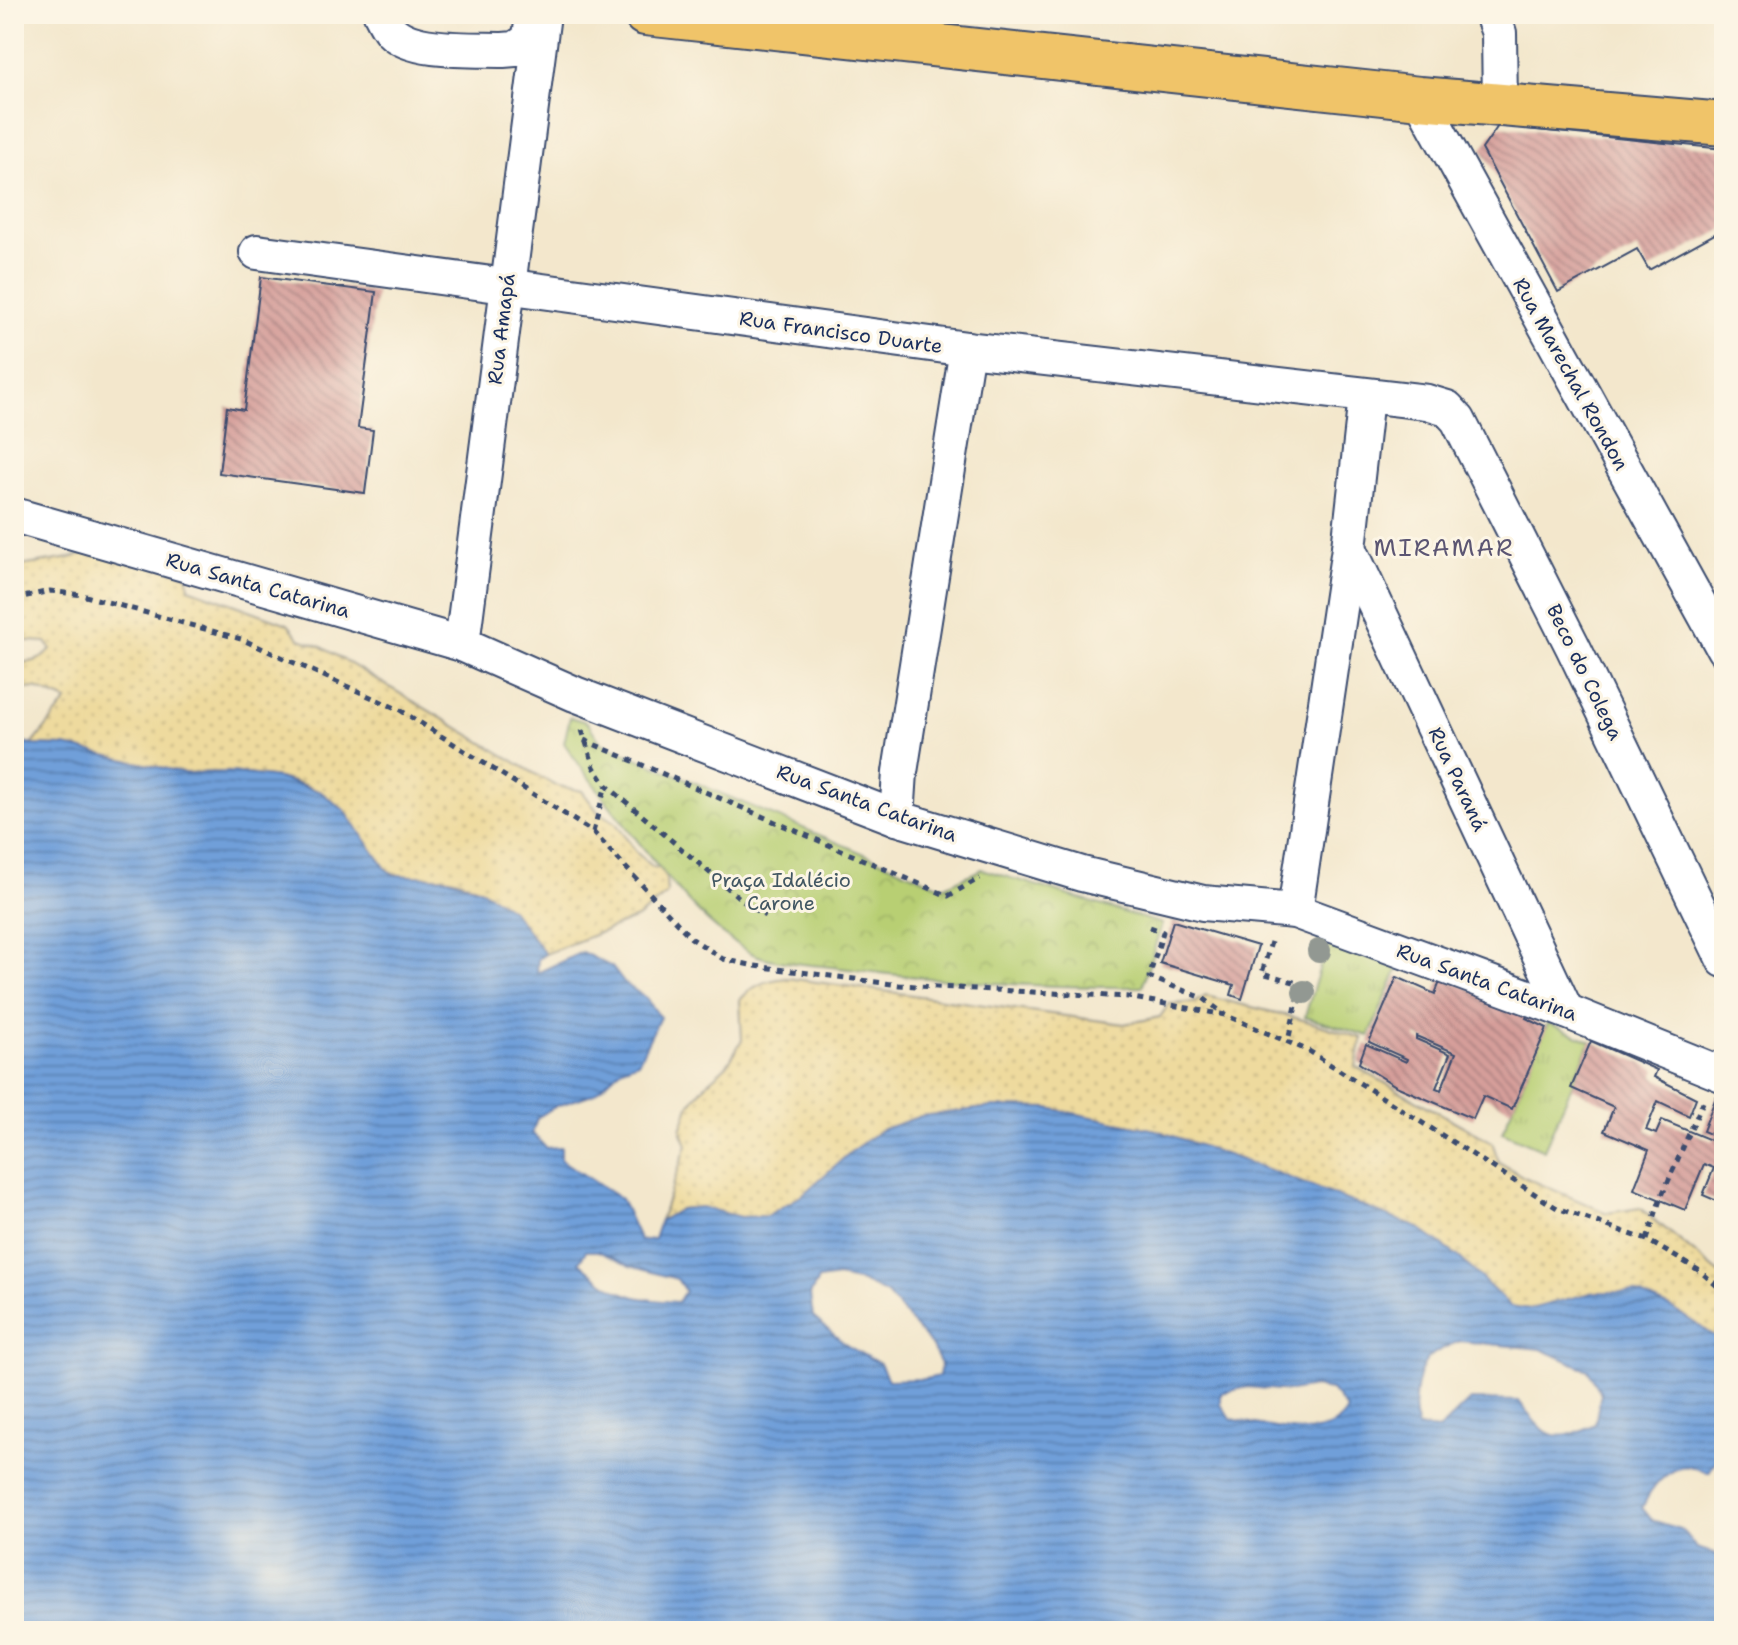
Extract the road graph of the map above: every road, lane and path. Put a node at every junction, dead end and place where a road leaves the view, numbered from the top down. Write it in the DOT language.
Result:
graph roads {
  1 [pos="381,14"];
  2 [pos="534,14"];
  3 [pos="543,14"];
  4 [pos="645,14"];
  5 [pos="1492,14"];
  6 [pos="1420,98"];
  7 [pos="1500,104"];
  8 [pos="1724,124"];
  9 [pos="257,252"];
  10 [pos="506,287"];
  11 [pos="967,349"];
  12 [pos="1366,397"];
  13 [pos="1427,402"];
  14 [pos="14,515"];
  15 [pos="1349,548"];
  16 [pos="14,599"];
  17 [pos="462,644"];
  18 [pos="1724,649"];
  19 [pos="575,694"];
  20 [pos="584,740"];
  21 [pos="606,785"];
  22 [pos="897,818"];
  23 [pos="593,832"];
  24 [pos="984,876"];
  25 [pos="1288,911"];
  26 [pos="765,916"];
  27 [pos="1148,927"];
  28 [pos="1724,960"];
  29 [pos="1566,1011"];
  30 [pos="1225,1015"];
  31 [pos="1288,1041"];
  32 [pos="1716,1083"];
  33 [pos="1647,1240"];
  34 [pos="1724,1292"];
  1 -- 2 [label="street"];
  3 -- 10 [label="street, Rua Amapá"];
  4 -- 6 [label="main road"];
  5 -- 7 [label="street"];
  6 -- 7 [label="main road"];
  6 -- 18 [label="street, Rua Marechal Rondon"];
  7 -- 8 [label="main road"];
  9 -- 10 [label="street, Rua Francisco Duarte"];
  10 -- 11 [label="street, Rua Francisco Duarte"];
  10 -- 17 [label="street, Rua Amapá"];
  11 -- 12 [label="street, Rua Francisco Duarte"];
  11 -- 22 [label="street"];
  12 -- 13 [label="street, Rua Francisco Duarte"];
  12 -- 15 [label="street"];
  13 -- 28 [label="street, Beco do Colega"];
  14 -- 17 [label="street, Rua Santa Catarina"];
  15 -- 25 [label="street"];
  15 -- 29 [label="street, Rua Paraná"];
  16 -- 23 [label="path"];
  17 -- 19 [label="street, Rua Santa Catarina"];
  19 -- 20 [label="path"];
  19 -- 22 [label="street, Rua Santa Catarina"];
  20 -- 21 [label="path"];
  20 -- 24 [label="path"];
  21 -- 23 [label="path"];
  21 -- 26 [label="path"];
  22 -- 25 [label="street, Rua Santa Catarina"];
  23 -- 30 [label="path"];
  25 -- 29 [label="street, Rua Santa Catarina"];
  25 -- 31 [label="path"];
  27 -- 30 [label="path"];
  29 -- 32 [label="street, Rua Santa Catarina"];
  30 -- 31 [label="path"];
  31 -- 33 [label="path"];
  32 -- 33 [label="path"];
  33 -- 34 [label="path"];
}
